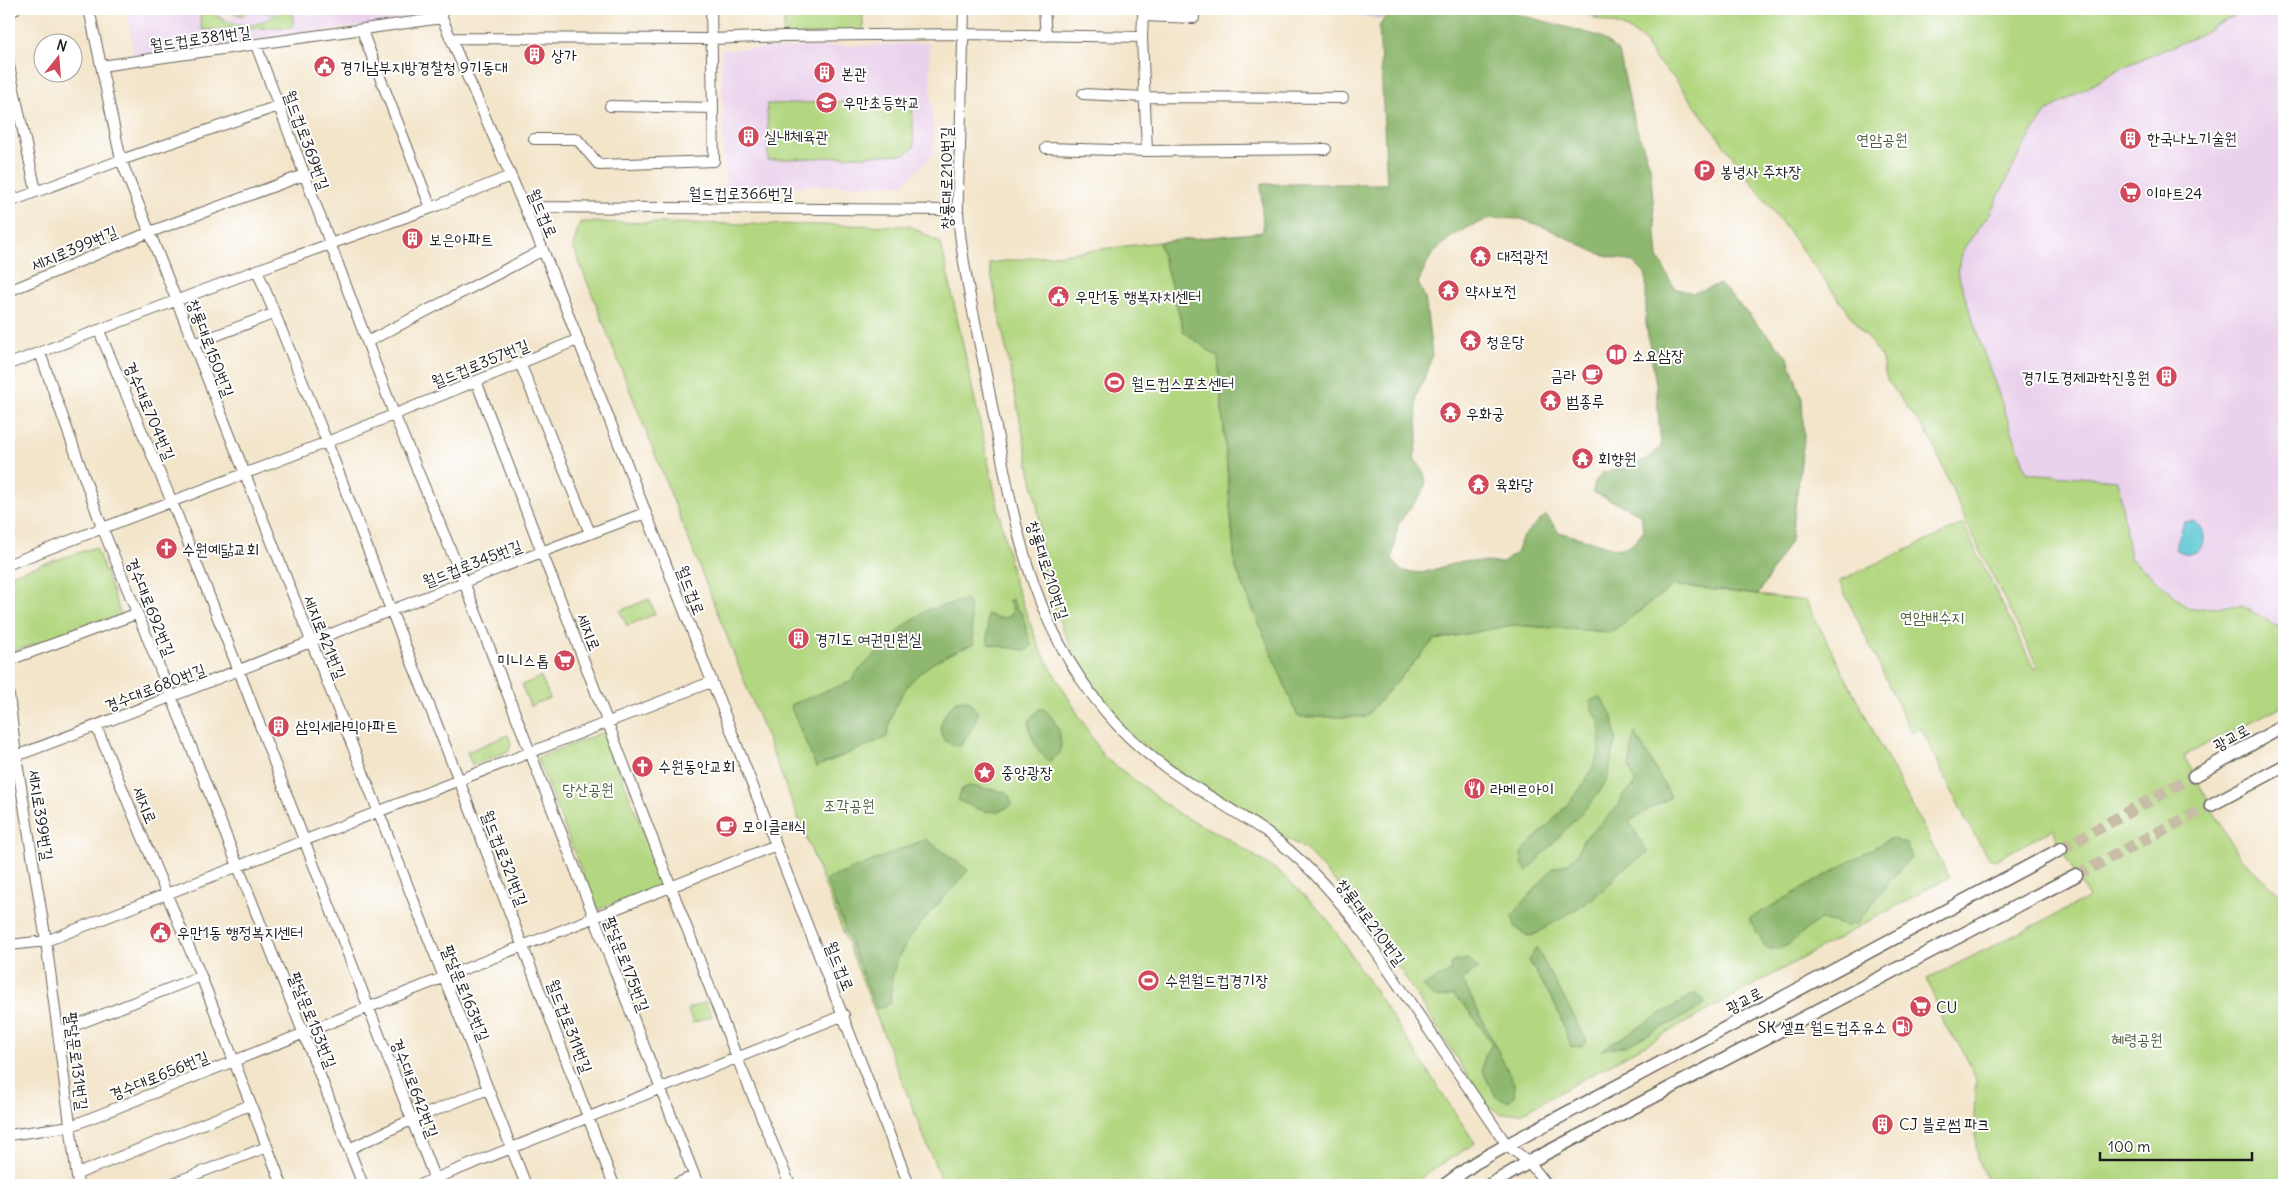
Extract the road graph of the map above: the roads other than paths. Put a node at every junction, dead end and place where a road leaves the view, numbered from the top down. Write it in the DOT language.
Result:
graph roads {
  1 [pos="15,9"];
  2 [pos="89,9"];
  3 [pos="711,9"];
  4 [pos="964,9"];
  5 [pos="1044,9"];
  6 [pos="440,13"];
  7 [pos="9,14"];
  8 [pos="1194,18"];
  9 [pos="362,30"];
  10 [pos="963,34"];
  11 [pos="1046,36"];
  12 [pos="1142,37"];
  13 [pos="450,38"];
  14 [pos="712,38"];
  15 [pos="256,45"];
  16 [pos="9,66"];
  17 [pos="101,66"];
  18 [pos="1083,94"];
  19 [pos="1145,97"];
  20 [pos="1343,98"];
  21 [pos="278,106"];
  22 [pos="610,106"];
  23 [pos="713,108"];
  24 [pos="534,139"];
  25 [pos="1046,148"];
  26 [pos="1326,149"];
  27 [pos="1147,152"];
  28 [pos="121,160"];
  29 [pos="304,175"];
  30 [pos="510,176"];
  31 [pos="36,191"];
  32 [pos="9,202"];
  33 [pos="525,207"];
  34 [pos="431,208"];
  35 [pos="958,210"];
  36 [pos="150,232"];
  37 [pos="330,244"];
  38 [pos="543,250"];
  39 [pos="257,270"];
  40 [pos="9,291"];
  41 [pos="177,302"];
  42 [pos="275,313"];
  43 [pos="100,331"];
  44 [pos="577,340"];
  45 [pos="367,342"];
  46 [pos="194,344"];
  47 [pos="40,353"];
  48 [pos="520,363"];
  49 [pos="9,364"];
  50 [pos="476,381"];
  51 [pos="394,414"];
  52 [pos="327,442"];
  53 [pos="244,474"];
  54 [pos="172,502"];
  55 [pos="645,513"];
  56 [pos="102,527"];
  57 [pos="590,533"];
  58 [pos="542,552"];
  59 [pos="9,564"];
  60 [pos="464,582"];
  61 [pos="391,610"];
  62 [pos="136,614"];
  63 [pos="311,641"];
  64 [pos="9,660"];
  65 [pos="239,671"];
  66 [pos="711,682"];
  67 [pos="9,694"];
  68 [pos="172,698"];
  69 [pos="609,722"];
  70 [pos="96,726"];
  71 [pos="2284,726"];
  72 [pos="529,753"];
  73 [pos="13,757"];
  74 [pos="2284,766"];
  75 [pos="2194,776"];
  76 [pos="460,780"];
  77 [pos="2210,805"];
  78 [pos="378,812"];
  79 [pos="303,840"];
  80 [pos="776,845"];
  81 [pos="2061,850"];
  82 [pos="237,865"];
  83 [pos="2076,876"];
  84 [pos="671,887"];
  85 [pos="167,895"];
  86 [pos="593,918"];
  87 [pos="46,941"];
  88 [pos="9,945"];
  89 [pos="523,946"];
  90 [pos="201,976"];
  91 [pos="444,977"];
  92 [pos="368,1008"];
  93 [pos="844,1015"];
  94 [pos="58,1032"];
  95 [pos="302,1034"];
  96 [pos="737,1058"];
  97 [pos="233,1061"];
  98 [pos="488,1089"];
  99 [pos="659,1089"];
  100 [pos="250,1105"];
  101 [pos="589,1118"];
  102 [pos="411,1120"];
  103 [pos="70,1126"];
  104 [pos="9,1135"];
  105 [pos="1507,1145"];
  106 [pos="267,1147"];
  107 [pos="512,1148"];
  108 [pos="349,1149"];
  109 [pos="1529,1162"];
  110 [pos="77,1174"];
  111 [pos="696,1181"];
  112 [pos="436,1182"];
  113 [pos="78,1185"];
  114 [pos="168,1185"];
  115 [pos="282,1185"];
  116 [pos="363,1185"];
  117 [pos="419,1185"];
  118 [pos="526,1185"];
  119 [pos="614,1185"];
  120 [pos="673,1185"];
  121 [pos="790,1185"];
  122 [pos="909,1185"];
  123 [pos="1445,1185"];
  124 [pos="1490,1185"];
  125 [pos="1547,1185"];
  1 -- 7 [label="street"];
  2 -- 17 [label="street, 창룡대로150번길"];
  3 -- 14 [label="street"];
  4 -- 10 [label="street, 창룡대로210번길"];
  5 -- 11 [label="street"];
  6 -- 9 [label="street, 월드컵로381번길"];
  6 -- 13 [label="street, 월드컵로"];
  8 -- 12 [label="street"];
  9 -- 15 [label="street, 월드컵로381번길"];
  9 -- 34 [label="street"];
  10 -- 11 [label="street"];
  10 -- 14 [label="street"];
  10 -- 35 [label="street, 창룡대로210번길"];
  11 -- 12 [label="street"];
  12 -- 19 [label="street"];
  13 -- 14 [label="street"];
  13 -- 30 [label="street, 월드컵로"];
  14 -- 23 [label="street"];
  15 -- 17 [label="street, 월드컵로381번길"];
  15 -- 21 [label="street, 월드컵로369번길"];
  16 -- 31 [label="street"];
  17 -- 28 [label="street, 창룡대로150번길"];
  18 -- 19 [label="street"];
  19 -- 20 [label="street"];
  19 -- 27 [label="street"];
  21 -- 28 [label="street"];
  21 -- 29 [label="street, 월드컵로369번길"];
  22 -- 23 [label="street"];
  23 -- 24 [label="street"];
  25 -- 27 [label="street"];
  26 -- 27 [label="street"];
  28 -- 31 [label="street"];
  28 -- 36 [label="street, 창룡대로150번길"];
  29 -- 36 [label="street"];
  29 -- 37 [label="street, 월드컵로369번길"];
  30 -- 33 [label="street, 월드컵로"];
  30 -- 34 [label="street"];
  31 -- 32 [label="street"];
  33 -- 35 [label="street, 월드컵로366번길"];
  33 -- 38 [label="street, 월드컵로"];
  34 -- 37 [label="street"];
  35 -- 105 [label="street, 창룡대로210번길"];
  36 -- 40 [label="street, 세지로399번길"];
  36 -- 41 [label="street, 창룡대로150번길"];
  37 -- 39 [label="street"];
  37 -- 45 [label="street, 월드컵로369번길"];
  38 -- 44 [label="street, 월드컵로"];
  38 -- 45 [label="street"];
  39 -- 41 [label="street"];
  39 -- 42 [label="street"];
  41 -- 43 [label="street"];
  41 -- 46 [label="street, 창룡대로150번길"];
  42 -- 46 [label="street"];
  42 -- 52 [label="street"];
  43 -- 47 [label="street"];
  43 -- 54 [label="street, 경수대로704번길"];
  44 -- 48 [label="street, 월드컵로357번길"];
  44 -- 55 [label="street, 월드컵로"];
  45 -- 51 [label="street, 월드컵로369번길"];
  46 -- 53 [label="street, 창룡대로150번길"];
  47 -- 49 [label="street"];
  47 -- 56 [label="street"];
  48 -- 50 [label="street, 월드컵로357번길"];
  48 -- 57 [label="street"];
  50 -- 51 [label="street, 월드컵로357번길"];
  50 -- 58 [label="street, 세지로"];
  51 -- 52 [label="street, 월드컵로357번길"];
  51 -- 60 [label="street"];
  52 -- 53 [label="street, 월드컵로357번길"];
  52 -- 61 [label="street"];
  53 -- 54 [label="street"];
  53 -- 63 [label="street, 세지로421번길"];
  54 -- 56 [label="street"];
  54 -- 65 [label="street"];
  55 -- 57 [label="street, 월드컵로345번길"];
  55 -- 66 [label="street, 월드컵로"];
  56 -- 59 [label="street"];
  56 -- 62 [label="street, 경수대로692번길"];
  57 -- 58 [label="street, 월드컵로345번길"];
  58 -- 60 [label="street, 월드컵로345번길"];
  58 -- 69 [label="street, 세지로"];
  60 -- 61 [label="street, 월드컵로345번길"];
  60 -- 72 [label="street"];
  61 -- 63 [label="street, 월드컵로345번길"];
  61 -- 76 [label="street"];
  62 -- 64 [label="street"];
  62 -- 68 [label="street, 경수대로692번길"];
  63 -- 65 [label="street, 경수대로680번길"];
  63 -- 78 [label="street, 세지로421번길"];
  65 -- 68 [label="street, 경수대로680번길"];
  65 -- 79 [label="street"];
  66 -- 69 [label="street"];
  66 -- 80 [label="street, 월드컵로"];
  67 -- 73 [label="street, 세지로399번길"];
  68 -- 70 [label="street, 경수대로680번길"];
  68 -- 82 [label="street"];
  69 -- 72 [label="street"];
  69 -- 84 [label="street"];
  70 -- 73 [label="street, 경수대로680번길"];
  70 -- 85 [label="street, 세지로"];
  71 -- 75 [label="main road, 광교로"];
  72 -- 76 [label="street"];
  72 -- 86 [label="street, 팔달문로175번길"];
  73 -- 87 [label="street, 세지로399번길"];
  74 -- 77 [label="main road"];
  76 -- 78 [label="street"];
  76 -- 89 [label="street, 월드컵로321번길"];
  78 -- 79 [label="street"];
  78 -- 91 [label="street, 팔달문로163번길"];
  79 -- 82 [label="street"];
  79 -- 92 [label="street"];
  80 -- 84 [label="street"];
  80 -- 93 [label="street, 월드컵로"];
  81 -- 105 [label="main road, 광교로"];
  82 -- 85 [label="street"];
  82 -- 95 [label="street, 팔달문로153번길"];
  83 -- 109 [label="main road"];
  84 -- 86 [label="street"];
  84 -- 96 [label="street"];
  85 -- 87 [label="street"];
  85 -- 90 [label="street, 경수대로656번길"];
  86 -- 89 [label="street"];
  86 -- 99 [label="street, 팔달문로175번길"];
  87 -- 88 [label="street"];
  87 -- 94 [label="street, 팔달문로131번길"];
  89 -- 91 [label="street"];
  89 -- 101 [label="street, 월드컵로311번길"];
  90 -- 94 [label="street"];
  90 -- 97 [label="street, 경수대로656번길"];
  91 -- 92 [label="street, 경수대로656번길"];
  91 -- 98 [label="street, 팔달문로163번길"];
  92 -- 95 [label="street, 경수대로656번길"];
  92 -- 102 [label="street, 경수대로642번길"];
  93 -- 96 [label="street"];
  93 -- 122 [label="street, 월드컵로"];
  94 -- 103 [label="street, 팔달문로131번길"];
  95 -- 97 [label="street, 경수대로656번길"];
  95 -- 108 [label="street, 팔달문로153번길"];
  96 -- 99 [label="street"];
  96 -- 121 [label="street"];
  97 -- 100 [label="street"];
  97 -- 103 [label="street, 경수대로656번길"];
  98 -- 102 [label="street"];
  98 -- 107 [label="street, 팔달문로163번길"];
  99 -- 101 [label="street"];
  99 -- 111 [label="street, 팔달문로175번길"];
  100 -- 106 [label="street"];
  100 -- 110 [label="street"];
  101 -- 107 [label="street"];
  101 -- 119 [label="street, 월드컵로311번길"];
  102 -- 108 [label="street"];
  102 -- 112 [label="street, 경수대로642번길"];
  103 -- 104 [label="street, 경수대로656번길"];
  103 -- 110 [label="street, 팔달문로131번길"];
  105 -- 109 [label="street, 창룡대로210번길"];
  105 -- 123 [label="main road, 광교로"];
  106 -- 114 [label="street"];
  106 -- 115 [label="street"];
  107 -- 112 [label="street"];
  107 -- 118 [label="street, 팔달문로163번길"];
  108 -- 116 [label="street, 팔달문로153번길"];
  109 -- 124 [label="main road"];
  109 -- 125 [label="street, 창룡대로210번길"];
  110 -- 113 [label="street, 팔달문로131번길"];
  111 -- 120 [label="street"];
  112 -- 117 [label="street"];
}
